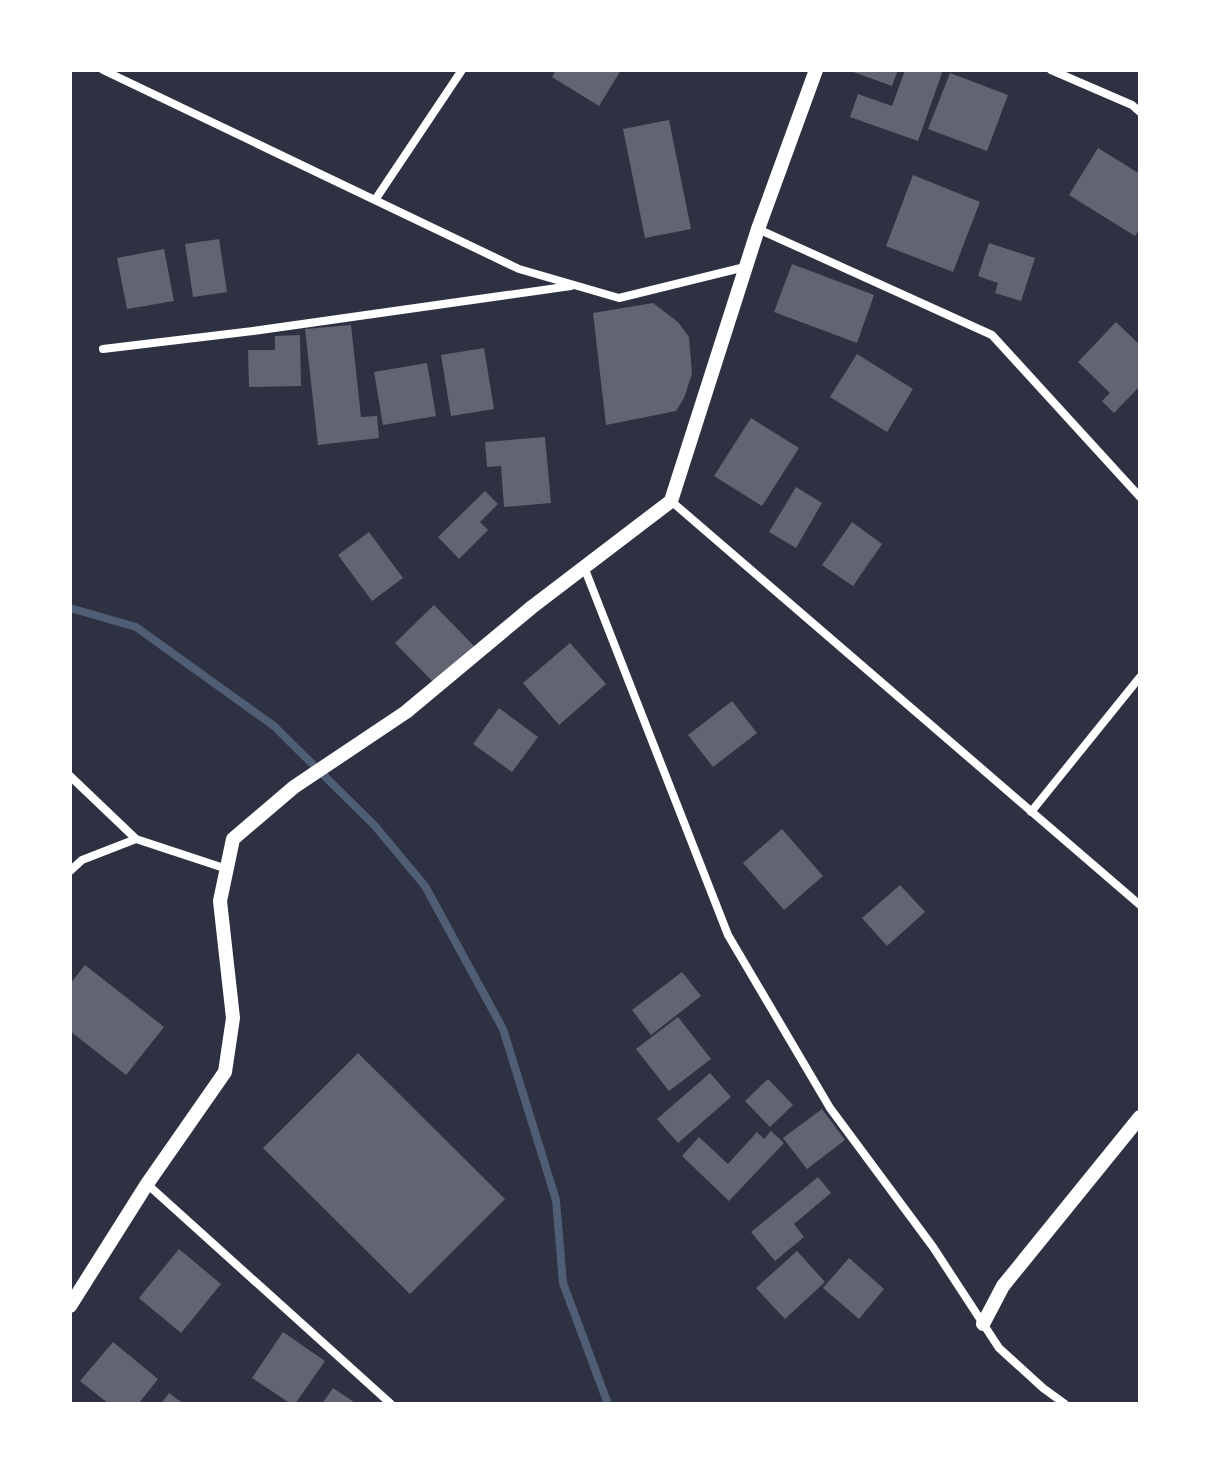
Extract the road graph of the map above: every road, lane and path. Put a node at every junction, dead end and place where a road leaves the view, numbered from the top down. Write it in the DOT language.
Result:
graph roads {
  1 [pos="103,70"];
  2 [pos="462,70"];
  3 [pos="816,70"];
  4 [pos="1051,70"];
  5 [pos="1140,112"];
  6 [pos="375,200"];
  7 [pos="758,229"];
  8 [pos="745,267"];
  9 [pos="576,285"];
  10 [pos="103,349"];
  11 [pos="1140,497"];
  12 [pos="671,501"];
  13 [pos="584,567"];
  14 [pos="1140,677"];
  15 [pos="70,776"];
  16 [pos="1031,812"];
  17 [pos="136,839"];
  18 [pos="227,869"];
  19 [pos="70,871"];
  20 [pos="1140,905"];
  21 [pos="1140,1117"];
  22 [pos="147,1184"];
  23 [pos="70,1306"];
  24 [pos="983,1324"];
  25 [pos="391,1404"];
  26 [pos="1065,1404"];
  1 -- 6 [label="street"];
  2 -- 6 [label="street"];
  3 -- 7 [label="street"];
  4 -- 5 [label="street"];
  6 -- 9 [label="street"];
  7 -- 8 [label="street"];
  7 -- 11 [label="street"];
  8 -- 9 [label="street"];
  8 -- 12 [label="street"];
  9 -- 10 [label="street"];
  12 -- 13 [label="street"];
  12 -- 16 [label="street"];
  13 -- 18 [label="street"];
  13 -- 24 [label="street"];
  14 -- 16 [label="street"];
  15 -- 17 [label="street"];
  16 -- 20 [label="street"];
  17 -- 18 [label="street"];
  17 -- 19 [label="street"];
  18 -- 22 [label="street"];
  21 -- 24 [label="street"];
  22 -- 23 [label="street"];
  22 -- 25 [label="street"];
  24 -- 26 [label="street"];
}
